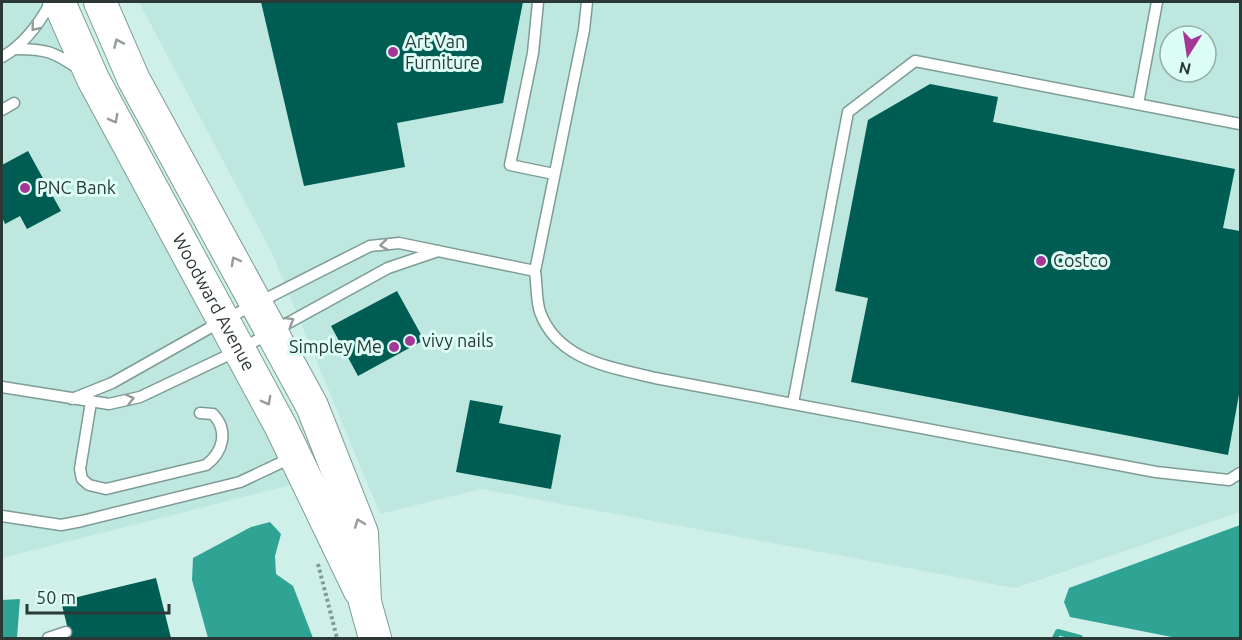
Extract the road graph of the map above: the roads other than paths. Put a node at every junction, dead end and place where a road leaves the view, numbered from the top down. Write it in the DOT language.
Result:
graph roads {
  1 [pos="51,2"];
  2 [pos="59,2"];
  3 [pos="100,2"];
  4 [pos="538,2"];
  5 [pos="587,2"];
  6 [pos="1157,2"];
  7 [pos="16,49"];
  8 [pos="2,57"];
  9 [pos="93,79"];
  10 [pos="14,103"];
  11 [pos="1138,104"];
  12 [pos="2,110"];
  13 [pos="1240,124"];
  14 [pos="554,174"];
  15 [pos="441,250"];
  16 [pos="536,271"];
  17 [pos="258,302"];
  18 [pos="222,321"];
  19 [pos="272,331"];
  20 [pos="239,350"];
  21 [pos="2,387"];
  22 [pos="72,399"];
  23 [pos="92,402"];
  24 [pos="792,404"];
  25 [pos="200,413"];
  26 [pos="296,456"];
  27 [pos="1240,473"];
  28 [pos="2,516"];
  29 [pos="365,602"];
  30 [pos="66,632"];
  31 [pos="48,639"];
  32 [pos="375,639"];
  1 -- 7 [label="lane, one-way"];
  2 -- 9 [label="main road, Woodward Avenue"];
  17 -- 3 [label="main road, Woodward Avenue, one-way"];
  4 -- 14 [label="lane"];
  5 -- 14 [label="lane"];
  6 -- 11 [label="lane"];
  7 -- 8 [label="lane"];
  7 -- 9 [label="lane"];
  9 -- 18 [label="main road, Woodward Avenue, one-way"];
  10 -- 12 [label="lane"];
  11 -- 13 [label="lane"];
  11 -- 24 [label="lane"];
  14 -- 16 [label="lane"];
  15 -- 16 [label="lane"];
  15 -- 17 [label="lane, one-way"];
  19 -- 15 [label="lane, one-way"];
  16 -- 24 [label="lane"];
  17 -- 18 [label="lane"];
  17 -- 19 [label="main road, Woodward Avenue"];
  18 -- 20 [label="main road, Woodward Avenue"];
  18 -- 22 [label="lane"];
  19 -- 20 [label="lane"];
  29 -- 19 [label="main road, Woodward Avenue, one-way"];
  23 -- 20 [label="lane, one-way"];
  20 -- 26 [label="main road, Woodward Avenue, one-way"];
  21 -- 22 [label="lane"];
  22 -- 23 [label="lane"];
  23 -- 25 [label="lane"];
  24 -- 27 [label="lane"];
  26 -- 28 [label="lane"];
  26 -- 29 [label="main road, Woodward Avenue"];
  29 -- 32 [label="main road, Woodward Avenue"];
  30 -- 31 [label="lane"];
}
